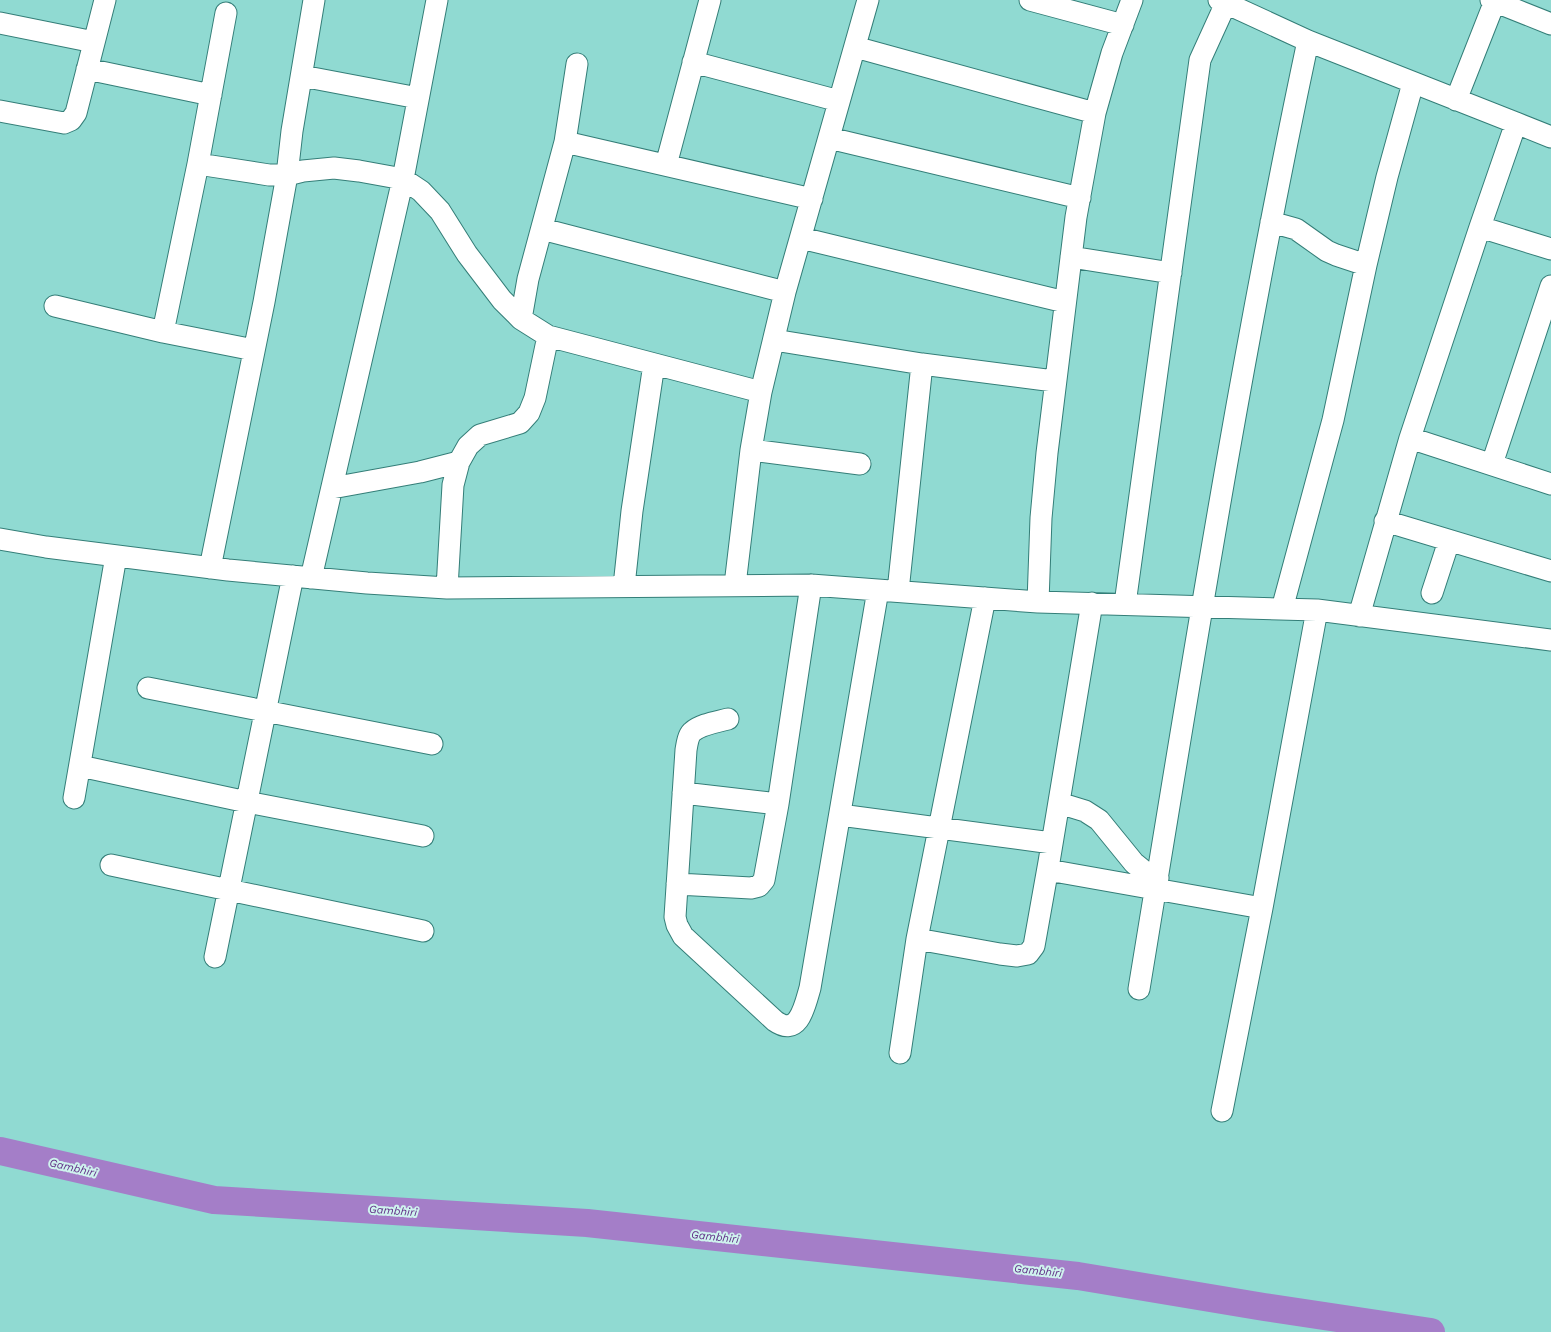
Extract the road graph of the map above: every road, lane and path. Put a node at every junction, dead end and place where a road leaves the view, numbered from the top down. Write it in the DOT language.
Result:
graph roads {
  1 [pos="105,0"];
  2 [pos="314,0"];
  3 [pos="437,0"];
  4 [pos="710,0"];
  5 [pos="868,0"];
  6 [pos="1030,0"];
  7 [pos="1132,0"];
  8 [pos="1223,1"];
  9 [pos="1493,1"];
  10 [pos="226,13"];
  11 [pos="0,23"];
  12 [pos="1551,24"];
  13 [pos="1123,25"];
  14 [pos="1308,41"];
  15 [pos="94,42"];
  16 [pos="855,47"];
  17 [pos="694,62"];
  18 [pos="577,64"];
  19 [pos="87,69"];
  20 [pos="302,76"];
  21 [pos="1413,83"];
  22 [pos="211,96"];
  23 [pos="418,98"];
  24 [pos="1456,100"];
  25 [pos="839,102"];
  26 [pos="0,111"];
  27 [pos="1095,113"];
  28 [pos="1516,124"];
  29 [pos="1551,137"];
  30 [pos="829,138"];
  31 [pos="565,142"];
  32 [pos="198,164"];
  33 [pos="666,165"];
  34 [pos="287,175"];
  35 [pos="403,179"];
  36 [pos="1080,198"];
  37 [pos="812,199"];
  38 [pos="1271,222"];
  39 [pos="1480,227"];
  40 [pos="542,229"];
  41 [pos="801,238"];
  42 [pos="1551,249"];
  43 [pos="1071,257"];
  44 [pos="1366,265"];
  45 [pos="1171,274"];
  46 [pos="1551,286"];
  47 [pos="785,292"];
  48 [pos="1065,302"];
  49 [pos="55,306"];
  50 [pos="521,318"];
  51 [pos="163,332"];
  52 [pos="548,336"];
  53 [pos="774,340"];
  54 [pos="254,350"];
  55 [pos="654,364"];
  56 [pos="922,364"];
  57 [pos="1054,381"];
  58 [pos="761,392"];
  59 [pos="1410,438"];
  60 [pos="751,450"];
  61 [pos="459,462"];
  62 [pos="860,464"];
  63 [pos="1492,464"];
  64 [pos="1551,484"];
  65 [pos="332,488"];
  66 [pos="1385,521"];
  67 [pos="0,540"];
  68 [pos="1449,541"];
  69 [pos="116,556"];
  70 [pos="210,568"];
  71 [pos="1551,571"];
  72 [pos="302,577"];
  73 [pos="811,585"];
  74 [pos="624,586"];
  75 [pos="735,586"];
  76 [pos="447,588"];
  77 [pos="888,591"];
  78 [pos="1432,593"];
  79 [pos="985,598"];
  80 [pos="1038,602"];
  81 [pos="1092,603"];
  82 [pos="1125,604"];
  83 [pos="1202,606"];
  84 [pos="1282,609"];
  85 [pos="1317,610"];
  86 [pos="1358,616"];
  87 [pos="1551,640"];
  88 [pos="148,688"];
  89 [pos="265,711"];
  90 [pos="728,719"];
  91 [pos="432,744"];
  92 [pos="80,766"];
  93 [pos="683,794"];
  94 [pos="74,798"];
  95 [pos="247,802"];
  96 [pos="1059,803"];
  97 [pos="778,804"];
  98 [pos="840,815"];
  99 [pos="940,828"];
  100 [pos="423,836"];
  101 [pos="1052,843"];
  102 [pos="111,865"];
  103 [pos="1048,870"];
  104 [pos="677,884"];
  105 [pos="1156,884"];
  106 [pos="229,890"];
  107 [pos="1262,908"];
  108 [pos="423,931"];
  109 [pos="917,940"];
  110 [pos="215,957"];
  111 [pos="1139,989"];
  112 [pos="900,1052"];
  113 [pos="1222,1111"];
  1 -- 15 [label="street"];
  2 -- 20 [label="street"];
  3 -- 23 [label="street"];
  4 -- 17 [label="street"];
  5 -- 16 [label="street"];
  6 -- 13 [label="street"];
  7 -- 13 [label="street"];
  8 -- 14 [label="street"];
  8 -- 45 [label="street"];
  9 -- 12 [label="street"];
  9 -- 24 [label="street"];
  10 -- 22 [label="street"];
  11 -- 15 [label="street"];
  13 -- 27 [label="street"];
  14 -- 21 [label="street"];
  14 -- 38 [label="street"];
  15 -- 19 [label="street"];
  16 -- 25 [label="street"];
  16 -- 27 [label="street"];
  17 -- 25 [label="street"];
  17 -- 33 [label="street"];
  18 -- 31 [label="street"];
  19 -- 22 [label="street"];
  19 -- 26 [label="street"];
  20 -- 23 [label="street"];
  20 -- 34 [label="street"];
  21 -- 24 [label="street"];
  21 -- 44 [label="street"];
  22 -- 32 [label="street"];
  23 -- 35 [label="street"];
  24 -- 28 [label="street"];
  25 -- 30 [label="street"];
  27 -- 36 [label="street"];
  28 -- 29 [label="street"];
  28 -- 39 [label="street"];
  30 -- 36 [label="street"];
  30 -- 37 [label="street"];
  31 -- 33 [label="street"];
  31 -- 40 [label="street"];
  32 -- 34 [label="street"];
  32 -- 51 [label="street"];
  33 -- 37 [label="street"];
  34 -- 35 [label="street"];
  34 -- 54 [label="street"];
  35 -- 50 [label="street"];
  35 -- 65 [label="street"];
  36 -- 43 [label="street"];
  37 -- 41 [label="street"];
  38 -- 44 [label="street"];
  38 -- 83 [label="street"];
  39 -- 42 [label="street"];
  39 -- 59 [label="street"];
  40 -- 47 [label="street"];
  40 -- 50 [label="street"];
  41 -- 47 [label="street"];
  41 -- 48 [label="street"];
  43 -- 45 [label="street"];
  43 -- 48 [label="street"];
  44 -- 84 [label="street"];
  45 -- 82 [label="street"];
  46 -- 63 [label="street"];
  47 -- 53 [label="street"];
  48 -- 57 [label="street"];
  49 -- 51 [label="street"];
  50 -- 52 [label="street"];
  51 -- 54 [label="street"];
  52 -- 55 [label="street"];
  52 -- 61 [label="street"];
  53 -- 56 [label="street"];
  53 -- 58 [label="street"];
  54 -- 70 [label="street"];
  55 -- 58 [label="street"];
  55 -- 74 [label="street"];
  56 -- 57 [label="street"];
  56 -- 77 [label="street"];
  57 -- 80 [label="street"];
  58 -- 60 [label="street"];
  59 -- 63 [label="street"];
  59 -- 66 [label="street"];
  60 -- 62 [label="street"];
  60 -- 75 [label="street"];
  61 -- 65 [label="street"];
  61 -- 76 [label="street"];
  63 -- 64 [label="street"];
  65 -- 72 [label="street"];
  66 -- 68 [label="street"];
  66 -- 86 [label="street"];
  67 -- 69 [label="street"];
  68 -- 71 [label="street"];
  68 -- 78 [label="street"];
  69 -- 70 [label="street"];
  69 -- 92 [label="street"];
  70 -- 72 [label="street"];
  72 -- 76 [label="street"];
  72 -- 89 [label="street"];
  73 -- 75 [label="street"];
  73 -- 77 [label="street"];
  73 -- 97 [label="street"];
  74 -- 75 [label="street"];
  74 -- 76 [label="street"];
  77 -- 79 [label="street"];
  77 -- 98 [label="street"];
  79 -- 80 [label="street"];
  79 -- 99 [label="street"];
  80 -- 81 [label="street"];
  81 -- 82 [label="street"];
  81 -- 96 [label="street"];
  82 -- 83 [label="street"];
  83 -- 84 [label="street"];
  83 -- 105 [label="street"];
  84 -- 85 [label="street"];
  85 -- 86 [label="street"];
  85 -- 107 [label="street"];
  86 -- 87 [label="street"];
  88 -- 89 [label="street"];
  89 -- 91 [label="street"];
  89 -- 95 [label="street"];
  90 -- 93 [label="street"];
  92 -- 94 [label="street"];
  92 -- 95 [label="street"];
  93 -- 97 [label="street"];
  93 -- 104 [label="street"];
  95 -- 100 [label="street"];
  95 -- 106 [label="street"];
  96 -- 101 [label="street"];
  96 -- 105 [label="street"];
  97 -- 104 [label="street"];
  98 -- 99 [label="street"];
  98 -- 104 [label="street"];
  99 -- 101 [label="street"];
  99 -- 109 [label="street"];
  101 -- 103 [label="street"];
  102 -- 106 [label="street"];
  103 -- 105 [label="street"];
  103 -- 109 [label="street"];
  105 -- 107 [label="street"];
  105 -- 111 [label="street"];
  106 -- 108 [label="street"];
  106 -- 110 [label="street"];
  107 -- 113 [label="street"];
  109 -- 112 [label="street"];
}
